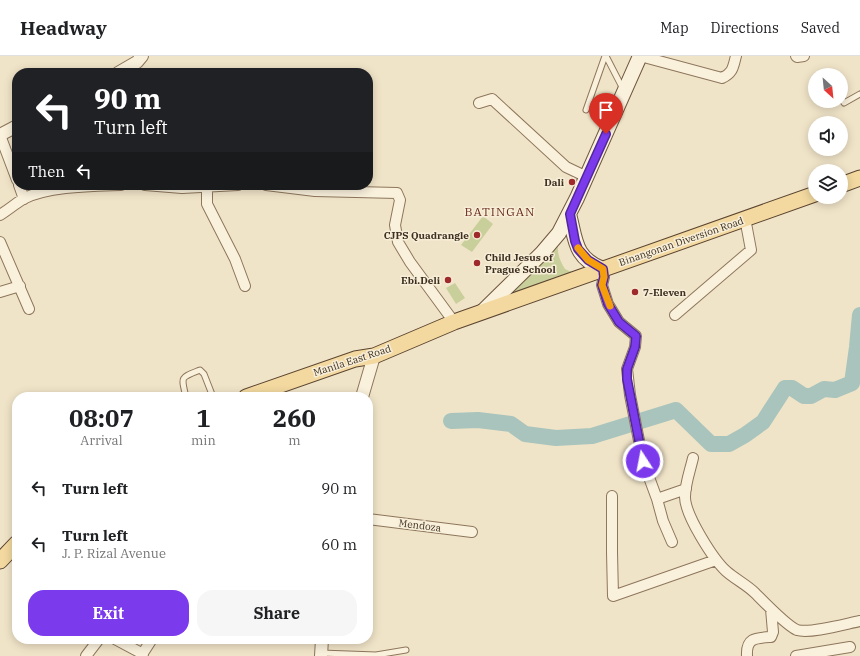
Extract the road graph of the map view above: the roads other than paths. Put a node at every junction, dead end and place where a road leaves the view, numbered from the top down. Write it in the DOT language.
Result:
graph roads {
  1 [pos="142,56"];
  2 [pos="606,56"];
  3 [pos="640,56"];
  4 [pos="736,56"];
  5 [pos="796,56"];
  6 [pos="804,56"];
  7 [pos="127,68"];
  8 [pos="624,92"];
  9 [pos="860,94"];
  10 [pos="848,101"];
  11 [pos="479,103"];
  12 [pos="586,110"];
  13 [pos="12,129"];
  14 [pos="0,135"];
  15 [pos="12,167"];
  16 [pos="587,177"];
  17 [pos="860,178"];
  18 [pos="848,182"];
  19 [pos="21,190"];
  20 [pos="61,190"];
  21 [pos="207,190"];
  22 [pos="307,190"];
  23 [pos="808,196"];
  24 [pos="24,199"];
  25 [pos="570,214"];
  26 [pos="0,215"];
  27 [pos="745,218"];
  28 [pos="0,242"];
  29 [pos="603,269"];
  30 [pos="20,286"];
  31 [pos="245,286"];
  32 [pos="0,292"];
  33 [pos="29,309"];
  34 [pos="480,314"];
  35 [pos="676,315"];
  36 [pos="454,322"];
  37 [pos="374,356"];
  38 [pos="185,392"];
  39 [pos="211,392"];
  40 [pos="260,392"];
  41 [pos="363,392"];
  42 [pos="693,458"];
  43 [pos="686,489"];
  44 [pos="612,496"];
  45 [pos="657,499"];
  46 [pos="373,520"];
  47 [pos="472,532"];
  48 [pos="672,542"];
  49 [pos="12,548"];
  50 [pos="716,560"];
  51 [pos="0,561"];
  52 [pos="771,609"];
  53 [pos="860,622"];
  54 [pos="95,644"];
  55 [pos="123,644"];
  56 [pos="149,644"];
  57 [pos="322,644"];
  58 [pos="850,647"];
  59 [pos="406,650"];
  60 [pos="142,655"];
  61 [pos="321,655"];
  62 [pos="86,656"];
  63 [pos="747,656"];
  64 [pos="796,656"];
  1 -- 7 [label="street"];
  2 -- 8 [label="lane"];
  2 -- 12 [label="lane"];
  3 -- 4 [label="street"];
  3 -- 8 [label="main road"];
  5 -- 6 [label="street"];
  8 -- 16 [label="main road"];
  9 -- 10 [label="lane"];
  11 -- 16 [label="street"];
  13 -- 14 [label="street"];
  14 -- 15 [label="street"];
  16 -- 25 [label="main road"];
  17 -- 18 [label="main road"];
  19 -- 24 [label="street"];
  20 -- 24 [label="street"];
  21 -- 31 [label="street"];
  22 -- 36 [label="street"];
  23 -- 27 [label="main road, Binangonan Diversion Road"];
  24 -- 26 [label="street"];
  25 -- 29 [label="main road"];
  25 -- 34 [label="main road"];
  27 -- 29 [label="main road, Binangonan Diversion Road"];
  27 -- 35 [label="street"];
  28 -- 30 [label="street"];
  29 -- 34 [label="main road, Binangonan Diversion Road"];
  29 -- 45 [label="street"];
  30 -- 32 [label="street"];
  30 -- 33 [label="street"];
  34 -- 36 [label="main road, Manila East Road"];
  36 -- 37 [label="main road, Manila East Road"];
  37 -- 40 [label="main road, Manila East Road"];
  37 -- 41 [label="street"];
  38 -- 39 [label="lane"];
  42 -- 43 [label="street"];
  43 -- 45 [label="street"];
  43 -- 50 [label="street"];
  44 -- 50 [label="street"];
  45 -- 48 [label="street"];
  46 -- 47 [label="street, Mendoza"];
  49 -- 51 [label="main road"];
  50 -- 52 [label="street"];
  52 -- 53 [label="street"];
  52 -- 63 [label="street"];
  54 -- 62 [label="street"];
  55 -- 60 [label="street"];
  56 -- 60 [label="street"];
  57 -- 61 [label="street"];
  58 -- 64 [label="street"];
  59 -- 61 [label="lane"];
}
